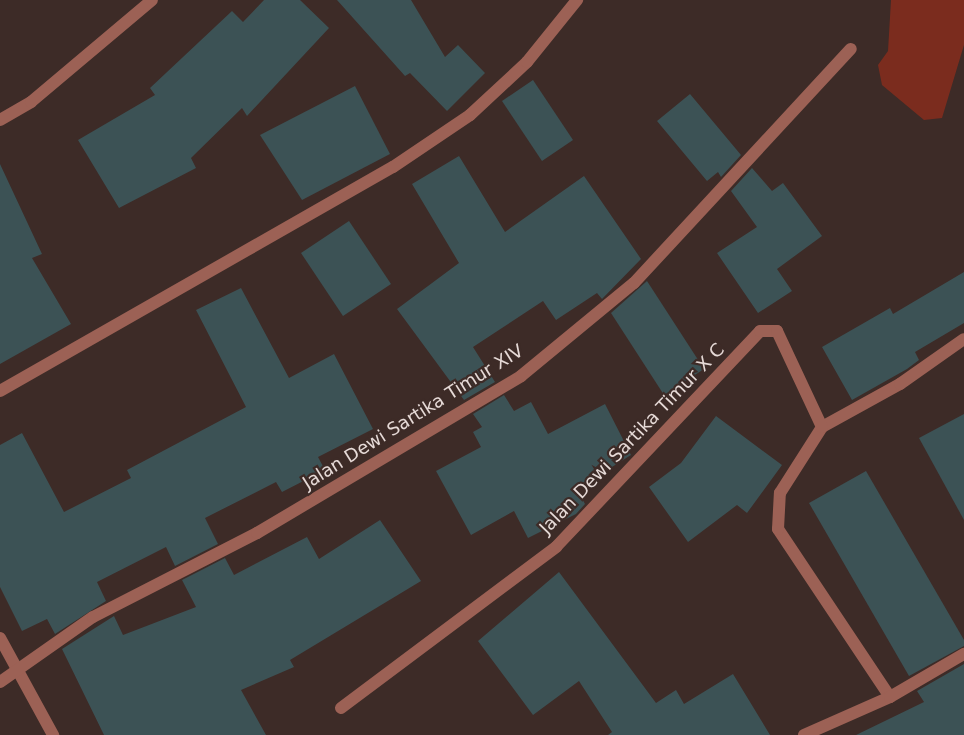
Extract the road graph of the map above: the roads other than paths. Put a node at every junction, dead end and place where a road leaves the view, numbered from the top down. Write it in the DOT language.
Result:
graph roads {
  1 [pos="153,0"];
  2 [pos="577,0"];
  3 [pos="851,49"];
  4 [pos="0,120"];
  5 [pos="964,339"];
  6 [pos="0,391"];
  7 [pos="822,427"];
  8 [pos="0,638"];
  9 [pos="964,654"];
  10 [pos="18,672"];
  11 [pos="0,682"];
  12 [pos="890,697"];
  13 [pos="341,708"];
  14 [pos="53,735"];
  15 [pos="804,735"];
  1 -- 4 [label="street"];
  2 -- 6 [label="street"];
  3 -- 10 [label="street, Jalan Dewi Sartika Timur XIV"];
  5 -- 7 [label="street"];
  7 -- 12 [label="street"];
  7 -- 13 [label="street, Jalan Dewi Sartika Timur X C"];
  8 -- 10 [label="street"];
  9 -- 12 [label="street"];
  10 -- 11 [label="street, Jalan Dewi Sartika Timur XIV"];
  10 -- 14 [label="street"];
  12 -- 15 [label="street"];
}
